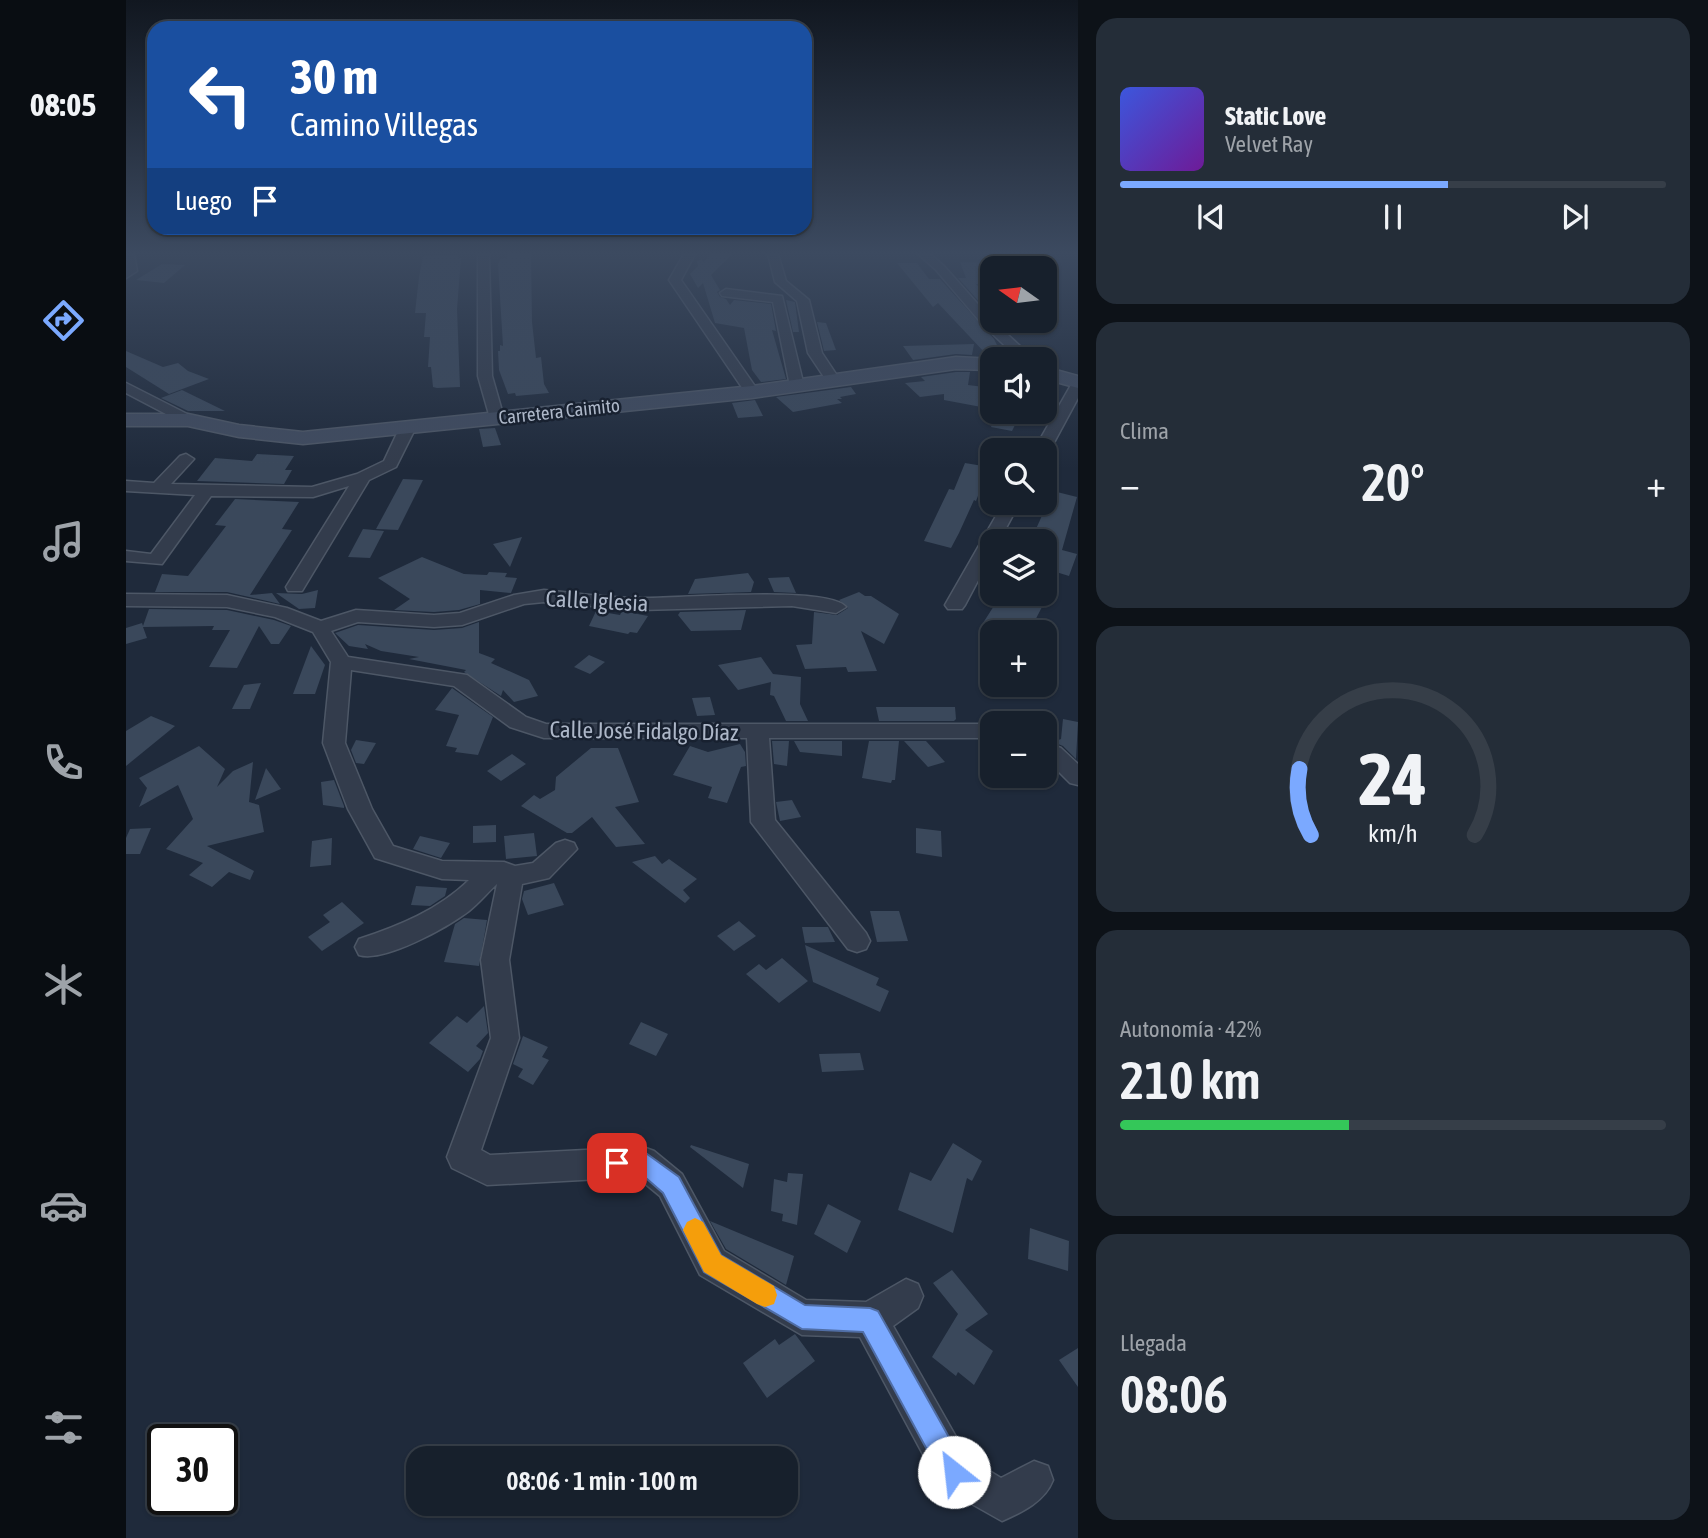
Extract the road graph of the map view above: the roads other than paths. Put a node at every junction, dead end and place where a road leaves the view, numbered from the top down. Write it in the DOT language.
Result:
graph roads {
  1 [pos="484,326"];
  2 [pos="706,326"];
  3 [pos="784,326"];
  4 [pos="807,326"];
  5 [pos="991,326"];
  6 [pos="1014,347"];
  7 [pos="980,364"];
  8 [pos="1057,377"];
  9 [pos="833,380"];
  10 [pos="1078,383"];
  11 [pos="797,386"];
  12 [pos="126,387"];
  13 [pos="752,392"];
  14 [pos="497,418"];
  15 [pos="126,420"];
  16 [pos="188,420"];
  17 [pos="408,427"];
  18 [pos="1048,438"];
  19 [pos="186,459"];
  20 [pos="363,477"];
  21 [pos="126,486"];
  22 [pos="158,488"];
  23 [pos="206,491"];
  24 [pos="1005,515"];
  25 [pos="126,556"];
  26 [pos="295,587"];
  27 [pos="126,600"];
  28 [pos="955,605"];
  29 [pos="836,607"];
  30 [pos="320,628"];
  31 [pos="341,662"];
  32 [pos="980,731"];
  33 [pos="758,733"];
  34 [pos="1057,757"];
  35 [pos="1078,776"];
  36 [pos="565,849"];
  37 [pos="502,874"];
  38 [pos="857,941"];
  39 [pos="368,947"];
  40 [pos="906,1296"];
  41 [pos="870,1320"];
  42 [pos="1034,1480"];
  1 -- 14 [label="street"];
  2 -- 13 [label="street"];
  3 -- 11 [label="street"];
  4 -- 9 [label="street"];
  5 -- 6 [label="street"];
  7 -- 9 [label="street, Carretera Caimito"];
  8 -- 10 [label="street"];
  9 -- 11 [label="street, Carretera Caimito"];
  10 -- 18 [label="street"];
  11 -- 13 [label="street, Carretera Caimito"];
  12 -- 16 [label="street"];
  13 -- 14 [label="street, Carretera Caimito"];
  14 -- 17 [label="street, Carretera Caimito"];
  15 -- 16 [label="street, Carretera Caimito"];
  16 -- 17 [label="street, Carretera Caimito"];
  17 -- 20 [label="street"];
  19 -- 22 [label="street"];
  20 -- 23 [label="street"];
  20 -- 26 [label="street"];
  21 -- 22 [label="street"];
  22 -- 23 [label="street"];
  23 -- 25 [label="street"];
  24 -- 28 [label="street"];
  27 -- 30 [label="street"];
  29 -- 30 [label="street, Calle Iglesia"];
  30 -- 31 [label="street"];
  31 -- 33 [label="street, Calle José Fidalgo Díaz"];
  31 -- 37 [label="street"];
  32 -- 33 [label="street, Calle José Fidalgo Díaz"];
  33 -- 38 [label="street"];
  34 -- 35 [label="street"];
  36 -- 37 [label="street"];
  37 -- 39 [label="street"];
  37 -- 41 [label="street"];
  40 -- 41 [label="street"];
  41 -- 42 [label="street"];
}
